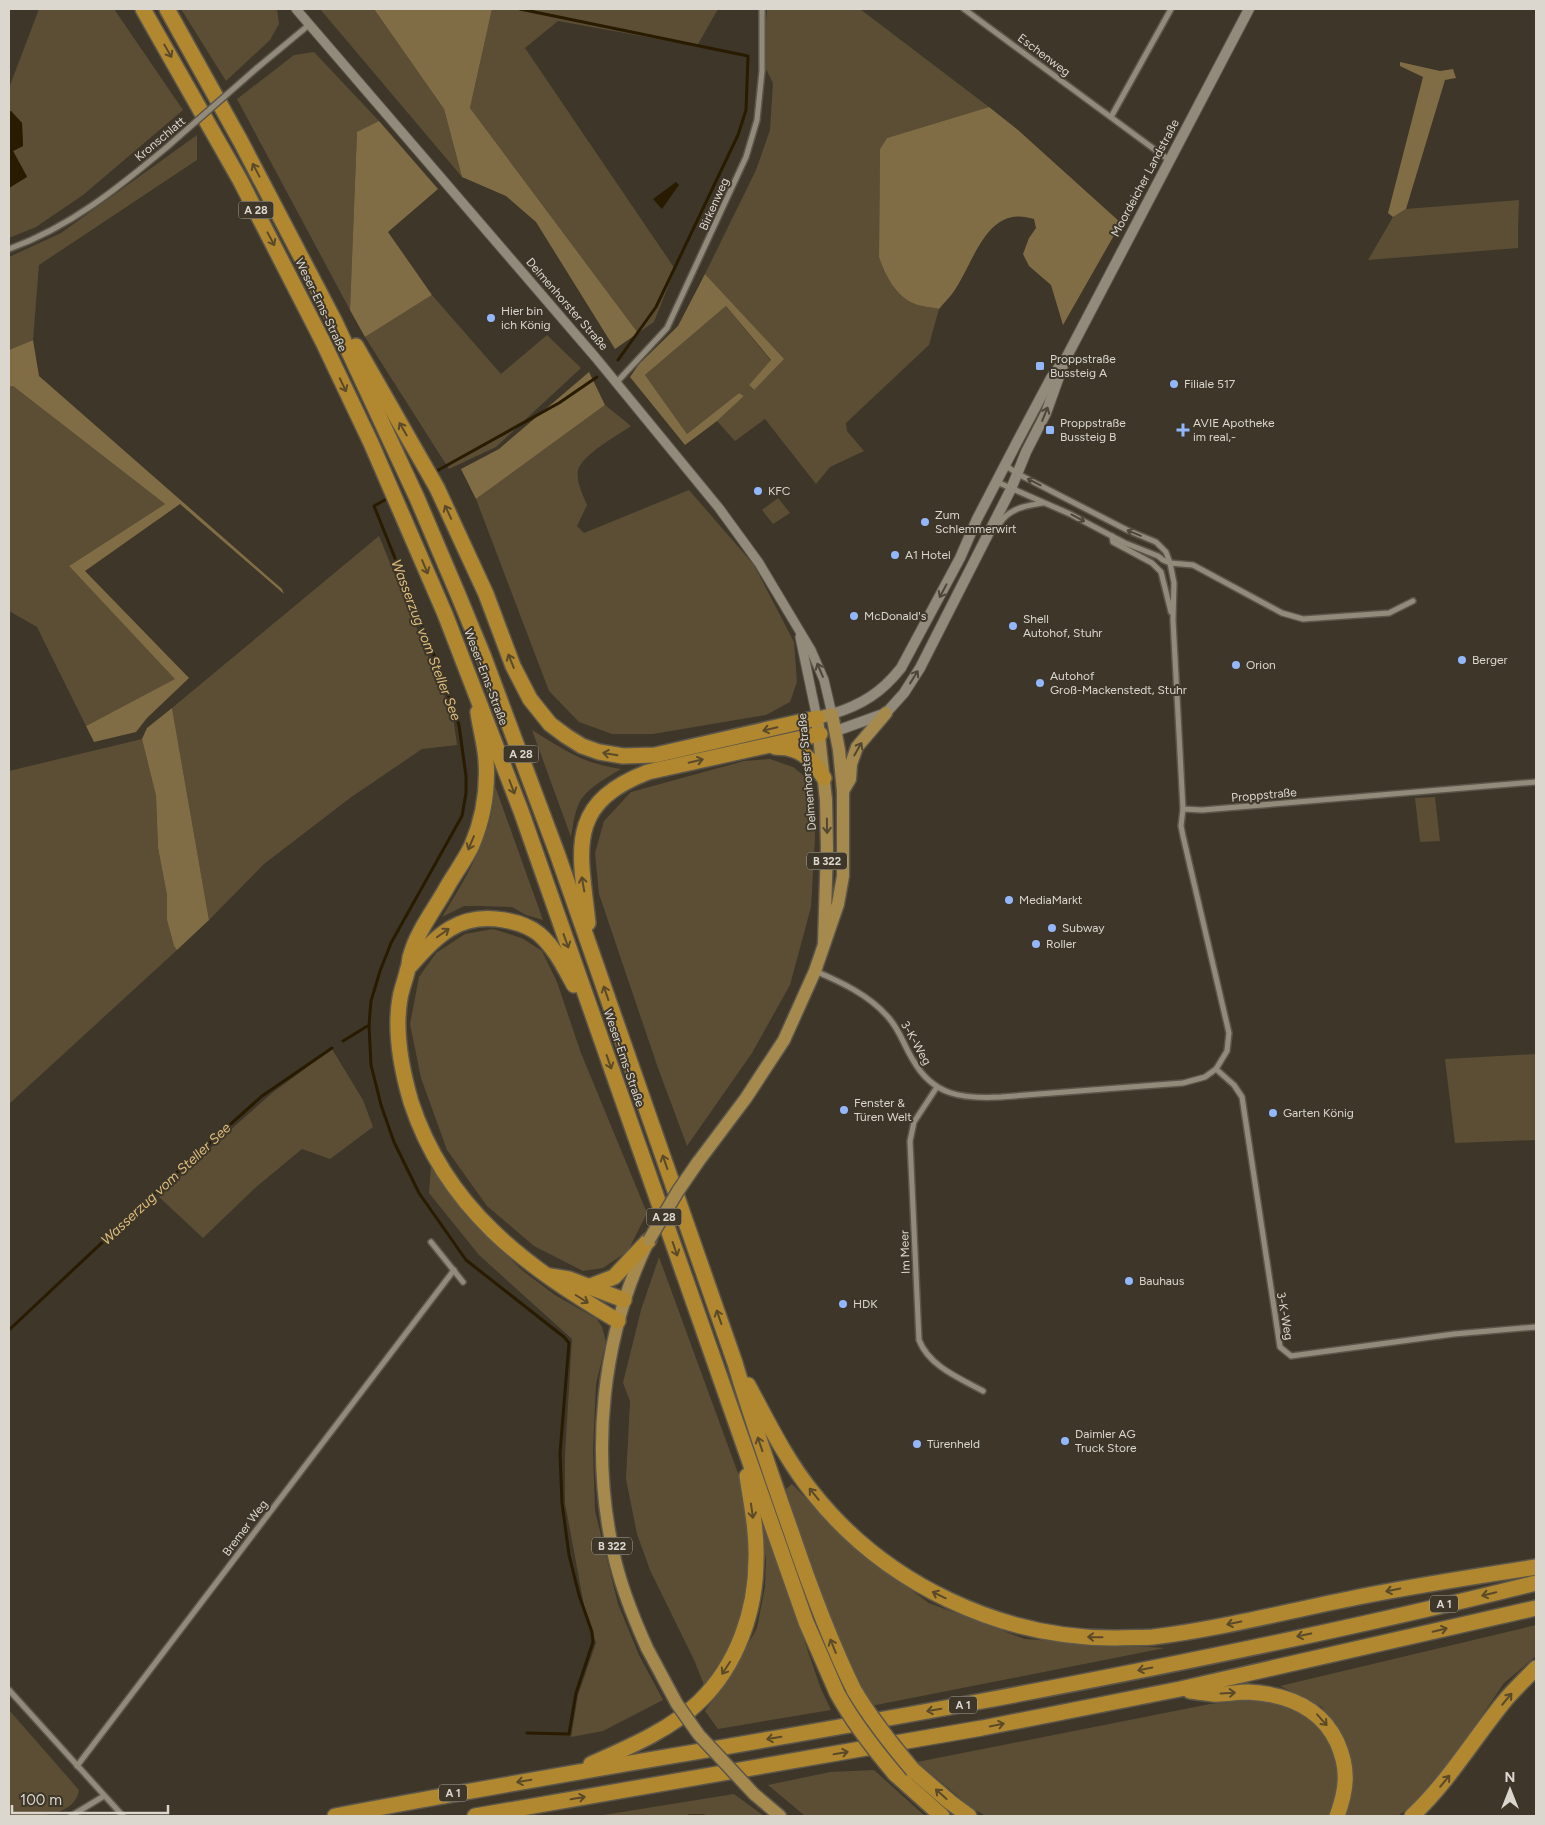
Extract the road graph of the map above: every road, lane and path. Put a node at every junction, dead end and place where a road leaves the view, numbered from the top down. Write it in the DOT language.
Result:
graph roads {
  1 [pos="143,9"];
  2 [pos="167,9"];
  3 [pos="296,9"];
  4 [pos="762,9"];
  5 [pos="964,9"];
  6 [pos="1171,9"];
  7 [pos="1250,9"];
  8 [pos="310,24"];
  9 [pos="1111,117"];
  10 [pos="1169,160"];
  11 [pos="9,249"];
  12 [pos="335,322"];
  13 [pos="1065,360"];
  14 [pos="616,383"];
  15 [pos="1005,465"];
  16 [pos="1018,474"];
  17 [pos="997,482"];
  18 [pos="1011,489"];
  19 [pos="1043,502"];
  20 [pos="988,533"];
  21 [pos="1112,536"];
  22 [pos="1170,563"];
  23 [pos="1161,572"];
  24 [pos="1413,601"];
  25 [pos="1173,620"];
  26 [pos="799,630"];
  27 [pos="476,693"];
  28 [pos="886,712"];
  29 [pos="832,714"];
  30 [pos="817,718"];
  31 [pos="836,731"];
  32 [pos="820,734"];
  33 [pos="769,745"];
  34 [pos="824,778"];
  35 [pos="1536,782"];
  36 [pos="843,791"];
  37 [pos="1183,809"];
  38 [pos="824,944"];
  39 [pos="590,949"];
  40 [pos="409,968"];
  41 [pos="815,971"];
  42 [pos="593,1016"];
  43 [pos="1216,1070"];
  44 [pos="937,1087"];
  45 [pos="649,1240"];
  46 [pos="431,1242"];
  47 [pos="454,1270"];
  48 [pos="547,1275"];
  49 [pos="463,1282"];
  50 [pos="588,1288"];
  51 [pos="624,1300"];
  52 [pos="618,1321"];
  53 [pos="1536,1327"];
  54 [pos="735,1363"];
  55 [pos="983,1391"];
  56 [pos="743,1445"];
  57 [pos="1536,1566"];
  58 [pos="1536,1583"];
  59 [pos="1536,1608"];
  60 [pos="1536,1668"];
  61 [pos="1180,1689"];
  62 [pos="9,1690"];
  63 [pos="77,1766"];
  64 [pos="572,1773"];
  65 [pos="104,1796"];
  66 [pos="71,1816"];
  67 [pos="123,1816"];
  68 [pos="335,1816"];
  69 [pos="475,1816"];
  70 [pos="780,1816"];
  71 [pos="942,1816"];
  72 [pos="970,1816"];
  73 [pos="1337,1816"];
  74 [pos="1412,1816"];
  1 -- 27 [label="highway, Weser-Ems-Straße / A 28, one-way"];
  12 -- 2 [label="highway, Weser-Ems-Straße / A 28, one-way"];
  3 -- 8 [label="street, Delmenhorster Straße"];
  4 -- 14 [label="street, Birkenweg"];
  5 -- 9 [label="street, Eschenweg"];
  6 -- 9 [label="street"];
  7 -- 10 [label="main road, Moordeicher Landstraße"];
  8 -- 11 [label="street, Kronschlatt, bridge"];
  8 -- 14 [label="street, Delmenhorster Straße"];
  9 -- 10 [label="street, Eschenweg"];
  10 -- 13 [label="main road, Moordeicher Landstraße"];
  30 -- 12 [label="highway, one-way"];
  12 -- 39 [label="highway, Weser-Ems-Straße / A 28"];
  13 -- 15 [label="main road, Moordeicher Landstraße"];
  16 -- 13 [label="main road, Moordeicher Landstraße, one-way"];
  14 -- 26 [label="street, Delmenhorster Straße"];
  15 -- 16 [label="street"];
  15 -- 17 [label="main road, Moordeicher Landstraße"];
  16 -- 18 [label="main road, Moordeicher Landstraße"];
  22 -- 16 [label="street, one-way"];
  17 -- 18 [label="street"];
  17 -- 29 [label="main road, Moordeicher Landstraße, one-way"];
  18 -- 19 [label="street"];
  18 -- 20 [label="main road, Moordeicher Landstraße"];
  19 -- 20 [label="street"];
  19 -- 21 [label="street, one-way"];
  28 -- 20 [label="main road, Moordeicher Landstraße, one-way"];
  21 -- 22 [label="street"];
  21 -- 23 [label="street"];
  22 -- 23 [label="street"];
  22 -- 24 [label="street"];
  22 -- 25 [label="street"];
  23 -- 25 [label="street"];
  25 -- 37 [label="street"];
  29 -- 26 [label="street, Delmenhorster Straße, one-way"];
  26 -- 30 [label="street, Delmenhorster Straße"];
  27 -- 40 [label="highway, one-way"];
  27 -- 42 [label="highway, Weser-Ems-Straße / A 28, one-way"];
  28 -- 31 [label="main road, Moordeicher Landstraße"];
  36 -- 28 [label="main road, one-way"];
  29 -- 30 [label="main road, Moordeicher Landstraße"];
  29 -- 31 [label="main road, B 322"];
  30 -- 32 [label="main road, Delmenhorster Straße / B 322"];
  31 -- 32 [label="main road, Moordeicher Landstraße"];
  31 -- 36 [label="main road, B 322"];
  32 -- 33 [label="highway"];
  32 -- 34 [label="main road, Delmenhorster Straße / B 322"];
  33 -- 34 [label="highway"];
  39 -- 33 [label="highway, one-way"];
  34 -- 38 [label="main road, Delmenhorster Straße / B 322, one-way"];
  35 -- 37 [label="street, Proppstraße"];
  36 -- 38 [label="main road, Delmenhorster Straße / B 322"];
  37 -- 43 [label="street"];
  38 -- 41 [label="main road, Delmenhorster Straße / B 322"];
  54 -- 39 [label="highway, Weser-Ems-Straße / A 28, one-way"];
  40 -- 42 [label="highway, one-way"];
  40 -- 48 [label="highway"];
  41 -- 44 [label="street, 3-K-Weg"];
  41 -- 45 [label="main road, Delmenhorster Straße / B 322, bridge"];
  42 -- 56 [label="highway, Weser-Ems-Straße / A 28, one-way"];
  43 -- 44 [label="street, 3-K-Weg"];
  43 -- 53 [label="street, 3-K-Weg"];
  44 -- 55 [label="street, Im Meer"];
  45 -- 50 [label="highway"];
  45 -- 51 [label="main road, B 322"];
  46 -- 47 [label="street"];
  47 -- 49 [label="street"];
  47 -- 63 [label="street, Bremer Weg"];
  48 -- 50 [label="highway"];
  48 -- 52 [label="highway, one-way"];
  50 -- 51 [label="highway"];
  51 -- 52 [label="main road, B 322"];
  52 -- 70 [label="main road, B 322, bridge"];
  57 -- 54 [label="highway, one-way"];
  72 -- 54 [label="highway, one-way, bridge"];
  56 -- 64 [label="highway, one-way"];
  56 -- 71 [label="highway, bridge"];
  58 -- 64 [label="highway, A 1, one-way"];
  61 -- 59 [label="highway, A 1, one-way"];
  74 -- 60 [label="highway, one-way"];
  69 -- 61 [label="highway, A 1, one-way"];
  61 -- 73 [label="highway, one-way"];
  62 -- 63 [label="street"];
  63 -- 65 [label="street"];
  64 -- 68 [label="highway, A 1, one-way"];
  65 -- 66 [label="street"];
  65 -- 67 [label="street"];
}
